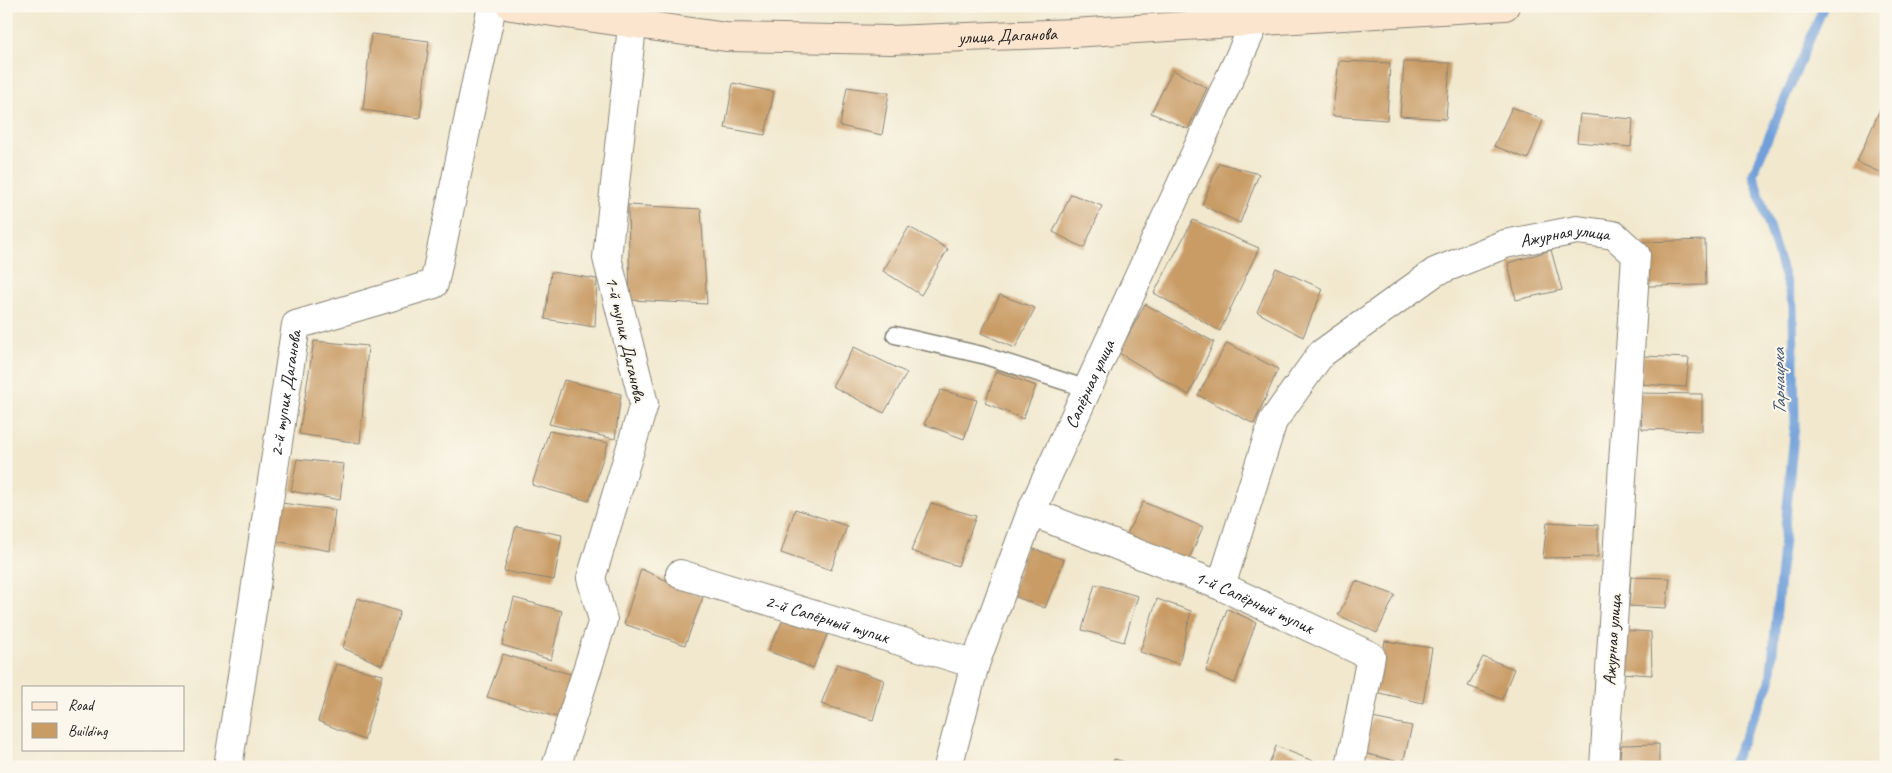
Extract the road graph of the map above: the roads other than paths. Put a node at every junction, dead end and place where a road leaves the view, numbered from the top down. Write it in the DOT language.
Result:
graph roads {
  1 [pos="492,6"];
  2 [pos="510,6"];
  3 [pos="559,6"];
  4 [pos="1505,6"];
  5 [pos="1385,8"];
  6 [pos="1258,18"];
  7 [pos="633,20"];
  8 [pos="895,335"];
  9 [pos="1088,388"];
  10 [pos="1031,512"];
  11 [pos="680,574"];
  12 [pos="1221,586"];
  13 [pos="975,664"];
  14 [pos="228,767"];
  15 [pos="556,767"];
  16 [pos="948,767"];
  17 [pos="1350,767"];
  18 [pos="1604,767"];
  1 -- 14 [label="street, 2-й тупик Даганова"];
  2 -- 7 [label="main road, улица Даганова"];
  3 -- 7 [label="main road, улица Даганова"];
  4 -- 5 [label="main road, улица Даганова"];
  5 -- 6 [label="main road, улица Даганова"];
  6 -- 7 [label="main road, улица Даганова"];
  6 -- 9 [label="street, Сапёрная улица"];
  7 -- 15 [label="street, 1-й тупик Даганова"];
  8 -- 9 [label="lane"];
  9 -- 10 [label="street, Сапёрная улица"];
  10 -- 12 [label="street, 1-й Сапёрный тупик"];
  10 -- 13 [label="street, Сапёрная улица"];
  11 -- 13 [label="street, 2-й Сапёрный тупик"];
  12 -- 17 [label="street, 1-й Сапёрный тупик"];
  12 -- 18 [label="street, Ажурная улица"];
  13 -- 16 [label="street, Сапёрная улица"];
}
